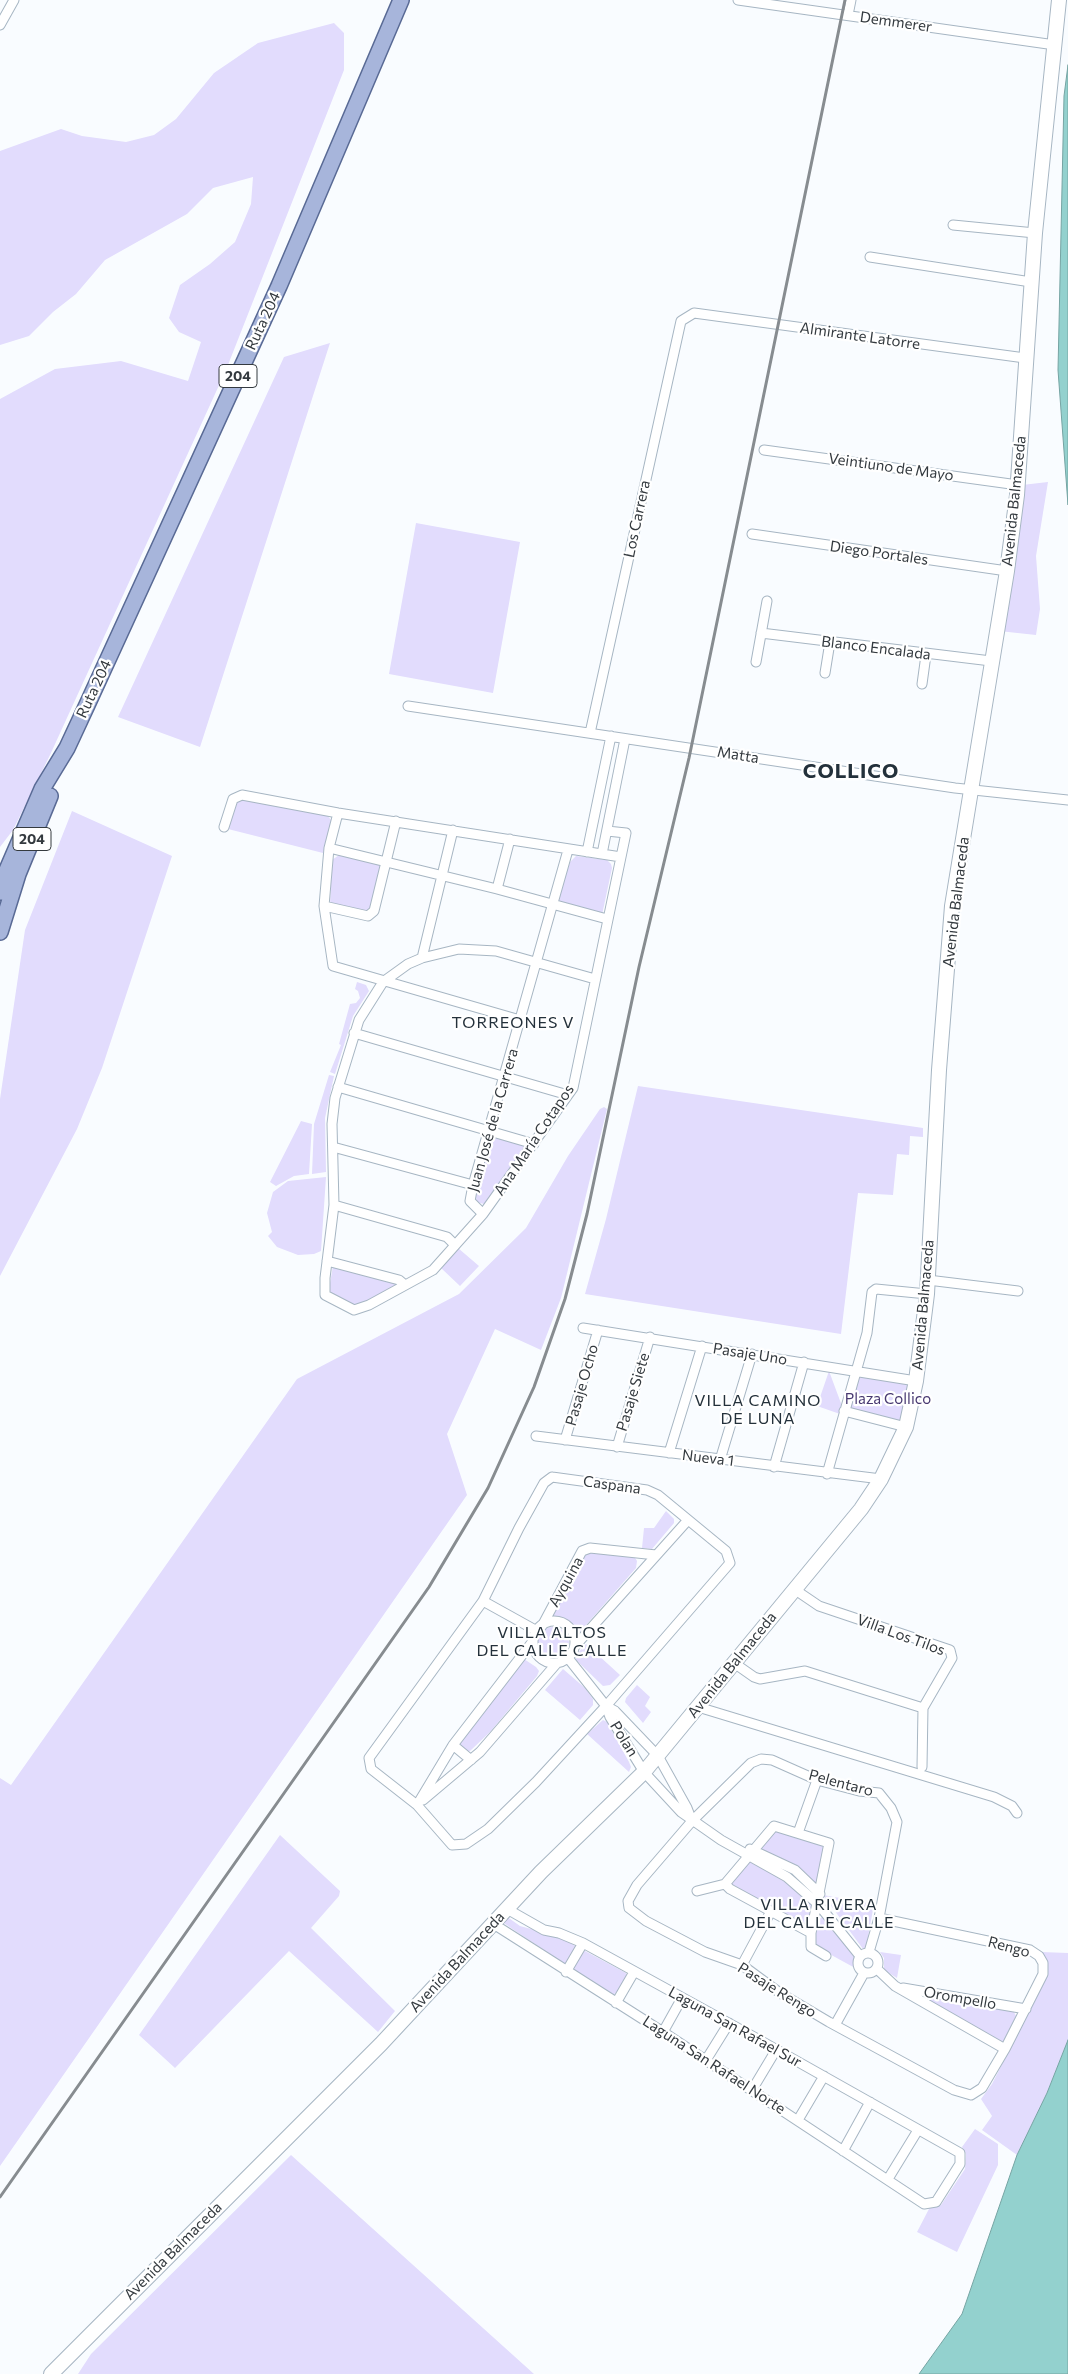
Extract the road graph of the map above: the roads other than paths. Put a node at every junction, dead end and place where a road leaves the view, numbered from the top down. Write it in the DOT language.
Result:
graph roads {
  1 [pos="14,0"];
  2 [pos="401,0"];
  3 [pos="738,0"];
  4 [pos="851,0"];
  5 [pos="1059,0"];
  6 [pos="848,16"];
  7 [pos="0,25"];
  8 [pos="1055,45"];
  9 [pos="953,225"];
  10 [pos="1035,232"];
  11 [pos="870,257"];
  12 [pos="1031,282"];
  13 [pos="694,313"];
  14 [pos="1025,358"];
  15 [pos="764,450"];
  16 [pos="1018,485"];
  17 [pos="752,534"];
  18 [pos="1007,571"];
  19 [pos="767,601"];
  20 [pos="761,633"];
  21 [pos="830,642"];
  22 [pos="926,655"];
  23 [pos="756,662"];
  24 [pos="991,662"];
  25 [pos="825,673"];
  26 [pos="922,684"];
  27 [pos="408,706"];
  28 [pos="590,733"];
  29 [pos="611,736"];
  30 [pos="625,739"];
  31 [pos="67,748"];
  32 [pos="971,790"];
  33 [pos="1068,800"];
  34 [pos="338,813"];
  35 [pos="396,821"];
  36 [pos="224,827"];
  37 [pos="453,830"];
  38 [pos="607,831"];
  39 [pos="510,839"];
  40 [pos="329,848"];
  41 [pos="568,850"];
  42 [pos="587,852"];
  43 [pos="602,854"];
  44 [pos="621,857"];
  45 [pos="387,862"];
  46 [pos="441,875"];
  47 [pos="496,889"];
  48 [pos="0,892"];
  49 [pos="552,905"];
  50 [pos="324,906"];
  51 [pos="607,919"];
  52 [pos="0,932"];
  53 [pos="422,958"];
  54 [pos="536,962"];
  55 [pos="594,979"];
  56 [pos="383,982"];
  57 [pos="520,1020"];
  58 [pos="354,1033"];
  59 [pos="505,1076"];
  60 [pos="338,1087"];
  61 [pos="568,1095"];
  62 [pos="489,1131"];
  63 [pos="534,1144"];
  64 [pos="333,1147"];
  65 [pos="473,1185"];
  66 [pos="334,1205"];
  67 [pos="483,1214"];
  68 [pos="455,1245"];
  69 [pos="327,1261"];
  70 [pos="405,1285"];
  71 [pos="927,1287"];
  72 [pos="1018,1291"];
  73 [pos="583,1328"];
  74 [pos="598,1330"];
  75 [pos="650,1337"];
  76 [pos="702,1346"];
  77 [pos="752,1354"];
  78 [pos="804,1362"];
  79 [pos="856,1371"];
  80 [pos="916,1381"];
  81 [pos="844,1411"];
  82 [pos="906,1427"];
  83 [pos="536,1436"];
  84 [pos="565,1440"];
  85 [pos="617,1447"];
  86 [pos="669,1454"];
  87 [pos="720,1460"];
  88 [pos="774,1467"];
  89 [pos="827,1474"];
  90 [pos="881,1479"];
  91 [pos="688,1520"];
  92 [pos="656,1555"];
  93 [pos="794,1589"];
  94 [pos="483,1601"];
  95 [pos="539,1628"];
  96 [pos="533,1641"];
  97 [pos="574,1646"];
  98 [pos="568,1658"];
  99 [pos="557,1663"];
  100 [pos="734,1663"];
  101 [pos="606,1706"];
  102 [pos="698,1707"];
  103 [pos="923,1708"];
  104 [pos="453,1745"];
  105 [pos="658,1756"];
  106 [pos="471,1760"];
  107 [pos="922,1767"];
  108 [pos="644,1772"];
  109 [pos="817,1780"];
  110 [pos="417,1805"];
  111 [pos="1017,1813"];
  112 [pos="692,1821"];
  113 [pos="798,1834"];
  114 [pos="751,1853"];
  115 [pos="725,1884"];
  116 [pos="698,1891"];
  117 [pos="820,1894"];
  118 [pos="818,1904"];
  119 [pos="507,1909"];
  120 [pos="770,1913"];
  121 [pos="879,1918"];
  122 [pos="492,1923"];
  123 [pos="811,1933"];
  124 [pos="583,1943"];
  125 [pos="864,1954"];
  126 [pos="826,1956"];
  127 [pos="742,1965"];
  128 [pos="876,1969"];
  129 [pos="566,1972"];
  130 [pos="634,1972"];
  131 [pos="864,1973"];
  132 [pos="895,1986"];
  133 [pos="682,1998"];
  134 [pos="616,2003"];
  135 [pos="1026,2010"];
  136 [pos="729,2023"];
  137 [pos="835,2025"];
  138 [pos="663,2032"];
  139 [pos="1005,2049"];
  140 [pos="776,2050"];
  141 [pos="706,2060"];
  142 [pos="824,2076"];
  143 [pos="752,2090"];
  144 [pos="870,2102"];
  145 [pos="798,2120"];
  146 [pos="918,2130"];
  147 [pos="843,2150"];
  148 [pos="888,2179"];
  149 [pos="936,2202"];
  150 [pos="51,2374"];
  1 -- 7 [label="street"];
  2 -- 31 [label="main road, Ruta 204 / 204"];
  3 -- 6 [label="street, Demmerer"];
  4 -- 6 [label="street"];
  5 -- 8 [label="main road, Avenida Balmaceda"];
  6 -- 8 [label="street, Demmerer"];
  8 -- 10 [label="main road, Avenida Balmaceda"];
  9 -- 10 [label="street"];
  10 -- 12 [label="main road, Avenida Balmaceda"];
  11 -- 12 [label="street"];
  12 -- 14 [label="main road, Avenida Balmaceda"];
  13 -- 14 [label="street, Almirante Latorre"];
  13 -- 28 [label="street, Los Carrera"];
  14 -- 16 [label="main road, Avenida Balmaceda"];
  15 -- 16 [label="street, Veintiuno de Mayo"];
  16 -- 18 [label="main road, Avenida Balmaceda"];
  17 -- 18 [label="street, Diego Portales"];
  18 -- 24 [label="main road, Avenida Balmaceda"];
  19 -- 20 [label="street"];
  20 -- 21 [label="street, Blanco Encalada"];
  20 -- 23 [label="street"];
  21 -- 22 [label="street, Blanco Encalada"];
  21 -- 25 [label="street"];
  22 -- 24 [label="street, Blanco Encalada"];
  22 -- 26 [label="street"];
  24 -- 32 [label="main road, Avenida Balmaceda"];
  27 -- 28 [label="street, Matta"];
  28 -- 29 [label="street, Matta"];
  29 -- 30 [label="street, Matta"];
  29 -- 42 [label="street"];
  30 -- 32 [label="street, Matta"];
  30 -- 38 [label="street"];
  31 -- 48 [label="main road, Ruta 204 / 204"];
  31 -- 52 [label="main road, Ruta 204 / 204"];
  32 -- 33 [label="street, Matta"];
  32 -- 71 [label="main road, Avenida Balmaceda"];
  34 -- 35 [label="street"];
  34 -- 36 [label="street"];
  34 -- 40 [label="street"];
  35 -- 37 [label="street"];
  35 -- 45 [label="street"];
  37 -- 39 [label="street"];
  37 -- 46 [label="street"];
  38 -- 43 [label="street"];
  38 -- 44 [label="street, Ana María Cotapos"];
  39 -- 41 [label="street"];
  39 -- 47 [label="street"];
  40 -- 45 [label="street"];
  40 -- 50 [label="street"];
  41 -- 42 [label="street"];
  41 -- 49 [label="street, Juan José de la Carrera"];
  42 -- 43 [label="street"];
  43 -- 44 [label="street"];
  44 -- 51 [label="street, Ana María Cotapos"];
  45 -- 46 [label="street"];
  45 -- 50 [label="street"];
  46 -- 47 [label="street"];
  46 -- 53 [label="street"];
  47 -- 49 [label="street"];
  49 -- 51 [label="street"];
  49 -- 54 [label="street, Juan José de la Carrera"];
  50 -- 56 [label="street"];
  51 -- 55 [label="street, Ana María Cotapos"];
  53 -- 54 [label="street"];
  53 -- 56 [label="street"];
  54 -- 55 [label="street"];
  54 -- 57 [label="street, Juan José de la Carrera"];
  55 -- 61 [label="street, Ana María Cotapos"];
  56 -- 57 [label="street"];
  56 -- 58 [label="street"];
  57 -- 59 [label="street, Juan José de la Carrera"];
  58 -- 59 [label="street"];
  58 -- 60 [label="street"];
  59 -- 61 [label="street"];
  59 -- 62 [label="street, Juan José de la Carrera"];
  60 -- 62 [label="street"];
  60 -- 64 [label="street"];
  61 -- 63 [label="street, Ana María Cotapos"];
  62 -- 63 [label="street"];
  62 -- 65 [label="street, Juan José de la Carrera"];
  63 -- 67 [label="street, Ana María Cotapos"];
  64 -- 65 [label="street"];
  64 -- 66 [label="street"];
  65 -- 67 [label="street, Juan José de la Carrera"];
  66 -- 68 [label="street"];
  66 -- 69 [label="street"];
  67 -- 68 [label="street, Ana María Cotapos"];
  68 -- 70 [label="street, Ana María Cotapos"];
  69 -- 70 [label="street"];
  69 -- 70 [label="street, Ana María Cotapos"];
  71 -- 72 [label="street"];
  71 -- 79 [label="street"];
  71 -- 80 [label="main road, Avenida Balmaceda"];
  73 -- 74 [label="street, Pasaje Uno"];
  74 -- 75 [label="street, Pasaje Uno"];
  74 -- 84 [label="street, Pasaje Ocho"];
  75 -- 76 [label="street, Pasaje Uno"];
  75 -- 85 [label="street, Pasaje Siete"];
  76 -- 77 [label="street, Pasaje Uno"];
  76 -- 86 [label="street"];
  77 -- 78 [label="street, Pasaje Uno"];
  77 -- 87 [label="street"];
  78 -- 79 [label="street, Pasaje Uno"];
  78 -- 88 [label="street"];
  79 -- 80 [label="street, Pasaje Uno"];
  79 -- 81 [label="street"];
  80 -- 82 [label="main road, Avenida Balmaceda"];
  81 -- 82 [label="street"];
  81 -- 89 [label="street"];
  82 -- 90 [label="main road, Avenida Balmaceda"];
  83 -- 84 [label="street, Nueva 1"];
  84 -- 85 [label="street, Nueva 1"];
  85 -- 86 [label="street, Nueva 1"];
  86 -- 87 [label="street, Nueva 1"];
  87 -- 88 [label="street, Nueva 1"];
  88 -- 89 [label="street, Nueva 1"];
  89 -- 90 [label="street, Nueva 1"];
  90 -- 93 [label="main road, Avenida Balmaceda"];
  91 -- 92 [label="street"];
  91 -- 94 [label="street, Caspana"];
  91 -- 101 [label="street, Caspana"];
  92 -- 95 [label="street, Ayquina"];
  92 -- 97 [label="street"];
  93 -- 100 [label="main road, Avenida Balmaceda"];
  93 -- 103 [label="street, Villa Los Tilos"];
  94 -- 95 [label="street"];
  94 -- 110 [label="street, Caspana"];
  95 -- 96 [label="street"];
  95 -- 97 [label="street"];
  96 -- 99 [label="street"];
  96 -- 104 [label="street"];
  97 -- 98 [label="street"];
  98 -- 99 [label="street"];
  98 -- 101 [label="street, Polan"];
  99 -- 106 [label="street"];
  100 -- 102 [label="main road, Avenida Balmaceda"];
  100 -- 103 [label="street"];
  101 -- 105 [label="street, Polan"];
  101 -- 108 [label="street, Polan"];
  101 -- 110 [label="street, Caspana"];
  102 -- 105 [label="main road, Avenida Balmaceda"];
  102 -- 111 [label="street"];
  103 -- 107 [label="street, Villa Los Tilos"];
  104 -- 106 [label="street"];
  104 -- 110 [label="street"];
  105 -- 108 [label="main road, Avenida Balmaceda"];
  105 -- 112 [label="street"];
  106 -- 110 [label="street"];
  108 -- 112 [label="street, Orompello"];
  108 -- 119 [label="main road, Avenida Balmaceda"];
  109 -- 112 [label="street, Pelentaro"];
  109 -- 113 [label="street"];
  109 -- 121 [label="street, Pelentaro"];
  112 -- 114 [label="street, Orompello"];
  112 -- 127 [label="street, Pasaje Rengo"];
  113 -- 114 [label="street"];
  113 -- 117 [label="street"];
  114 -- 115 [label="street"];
  114 -- 117 [label="street, Orompello"];
  114 -- 118 [label="street, Orompello"];
  115 -- 116 [label="street"];
  115 -- 120 [label="street"];
  117 -- 118 [label="street"];
  118 -- 123 [label="street"];
  118 -- 125 [label="street, Orompello"];
  119 -- 122 [label="main road, Avenida Balmaceda"];
  119 -- 124 [label="street, Laguna San Rafael Sur"];
  120 -- 123 [label="street"];
  120 -- 127 [label="street"];
  121 -- 125 [label="street, Pelentaro"];
  121 -- 135 [label="street, Rengo"];
  122 -- 129 [label="street, Laguna San Rafael Norte"];
  122 -- 150 [label="main road, Avenida Balmaceda"];
  123 -- 126 [label="street"];
  124 -- 129 [label="street"];
  124 -- 130 [label="street, Laguna San Rafael Sur"];
  125 -- 128 [label="street, Orompello"];
  125 -- 131 [label="street, Orompello"];
  127 -- 137 [label="street, Pasaje Rengo"];
  128 -- 131 [label="street"];
  128 -- 132 [label="street, Orompello"];
  129 -- 134 [label="street, Laguna San Rafael Norte"];
  130 -- 133 [label="street, Laguna San Rafael Sur"];
  130 -- 134 [label="street"];
  131 -- 137 [label="street"];
  132 -- 135 [label="street, Orompello"];
  132 -- 139 [label="street, Orompello"];
  133 -- 136 [label="street, Laguna San Rafael Sur"];
  133 -- 138 [label="street"];
  134 -- 138 [label="street, Laguna San Rafael Norte"];
  135 -- 139 [label="street, Rengo"];
  136 -- 140 [label="street, Laguna San Rafael Sur"];
  136 -- 141 [label="street"];
  137 -- 139 [label="street, Pasaje Rengo"];
  138 -- 141 [label="street, Laguna San Rafael Norte"];
  140 -- 142 [label="street, Laguna San Rafael Sur"];
  140 -- 143 [label="street"];
  141 -- 143 [label="street, Laguna San Rafael Norte"];
  142 -- 144 [label="street, Laguna San Rafael Sur"];
  142 -- 145 [label="street"];
  143 -- 145 [label="street, Laguna San Rafael Norte"];
  144 -- 146 [label="street, Laguna San Rafael Sur"];
  144 -- 147 [label="street"];
  145 -- 147 [label="street, Laguna San Rafael Norte"];
  146 -- 148 [label="street"];
  146 -- 149 [label="street, Laguna San Rafael Sur"];
  147 -- 148 [label="street, Laguna San Rafael Norte"];
  148 -- 149 [label="street, Laguna San Rafael Norte"];
}
